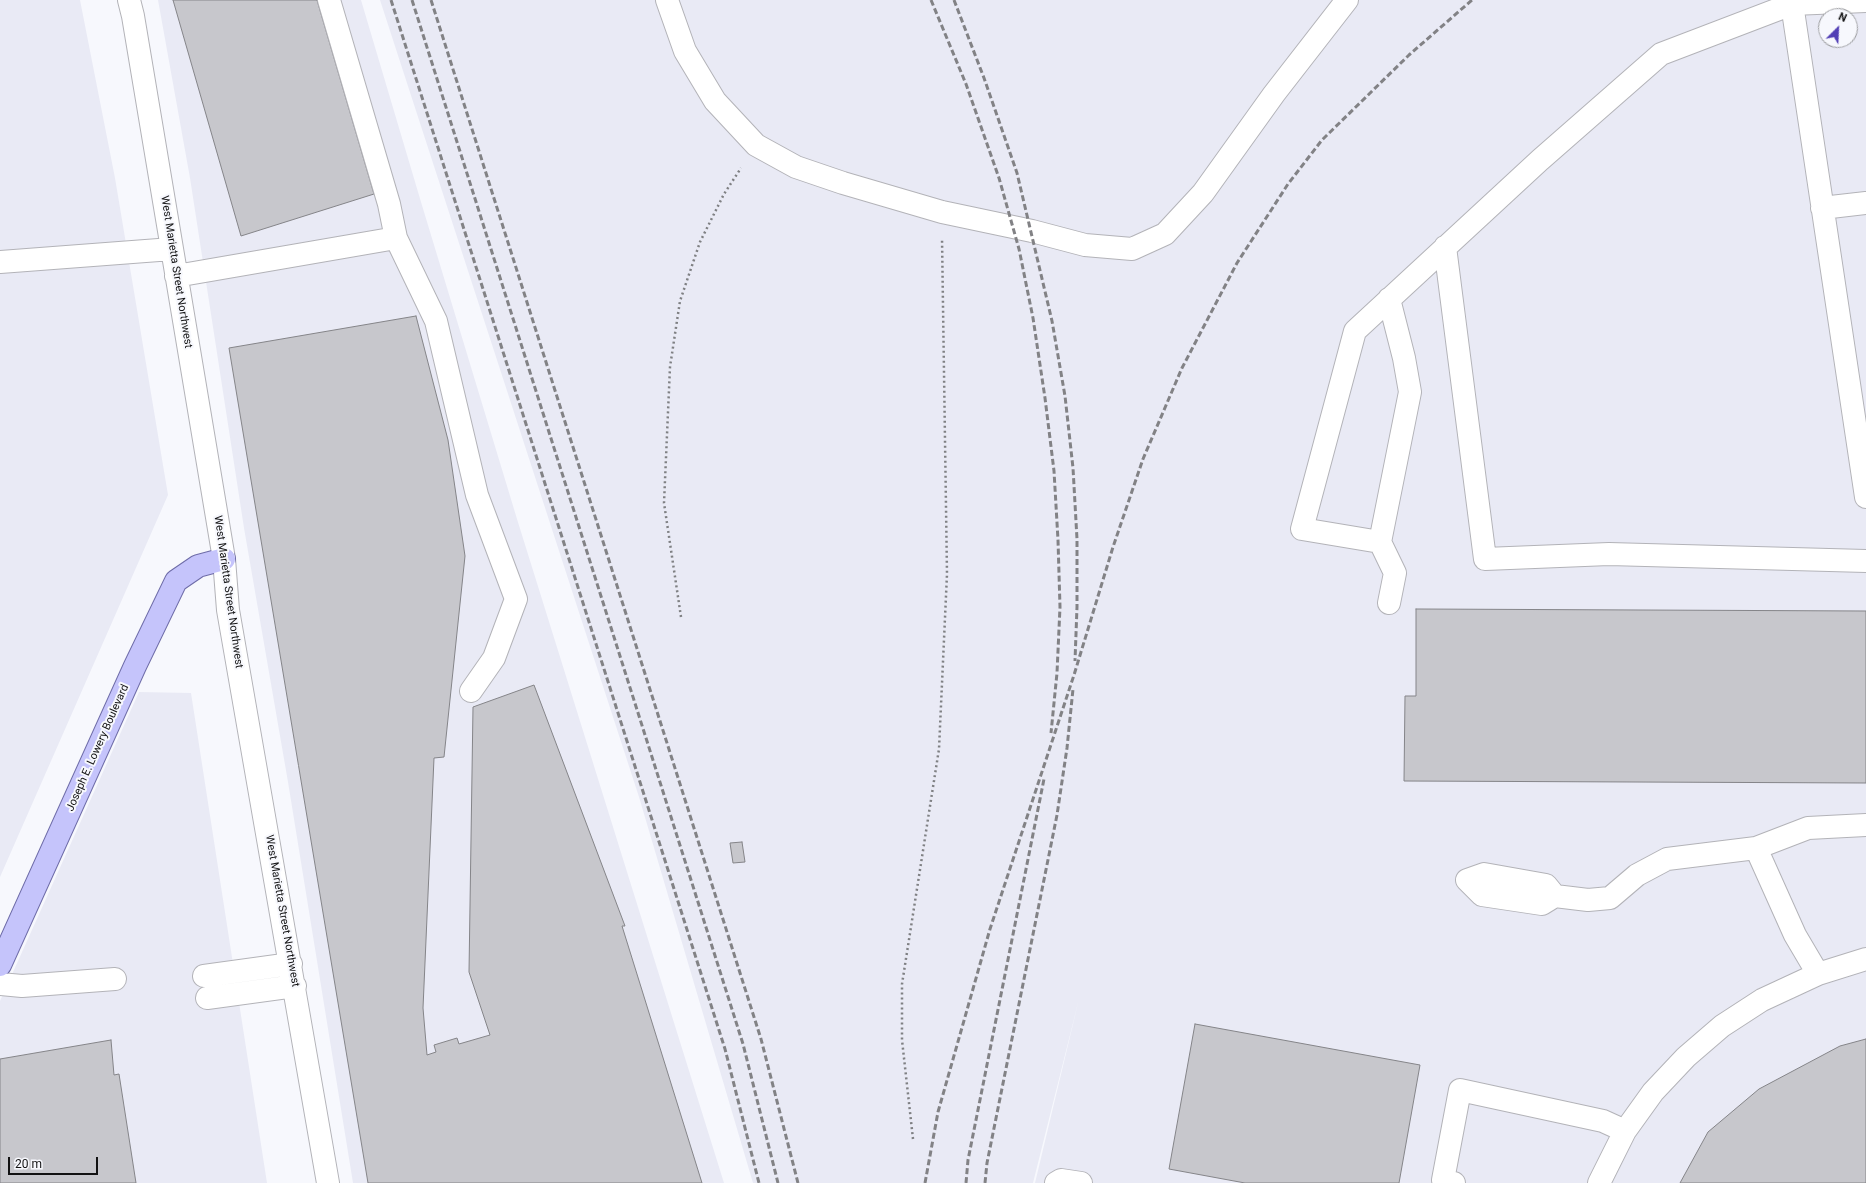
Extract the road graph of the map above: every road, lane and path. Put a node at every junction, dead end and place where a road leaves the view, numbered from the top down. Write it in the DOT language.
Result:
graph roads {
  1 [pos="129,0"];
  2 [pos="329,0"];
  3 [pos="667,0"];
  4 [pos="1347,0"];
  5 [pos="1866,1"];
  6 [pos="1792,4"];
  7 [pos="756,146"];
  8 [pos="1866,203"];
  9 [pos="1822,208"];
  10 [pos="942,212"];
  11 [pos="396,238"];
  12 [pos="1445,247"];
  13 [pos="172,249"];
  14 [pos="0,262"];
  15 [pos="176,276"];
  16 [pos="1389,300"];
  17 [pos="1866,497"];
  18 [pos="1380,542"];
  19 [pos="224,559"];
  20 [pos="1866,561"];
  21 [pos="1389,603"];
  22 [pos="682,617"];
  23 [pos="471,691"];
  24 [pos="1866,825"];
  25 [pos="1756,848"];
  26 [pos="1555,896"];
  27 [pos="1866,959"];
  28 [pos="291,964"];
  29 [pos="0,965"];
  30 [pos="1818,974"];
  31 [pos="204,976"];
  32 [pos="115,979"];
  33 [pos="0,984"];
  34 [pos="295,986"];
  35 [pos="207,998"];
  36 [pos="1625,1131"];
  37 [pos="913,1138"];
  38 [pos="328,1183"];
  39 [pos="1056,1183"];
  40 [pos="1081,1183"];
  41 [pos="1454,1183"];
  42 [pos="1598,1183"];
  1 -- 13 [label="street, West Marietta Street Northwest"];
  2 -- 11 [label="street"];
  3 -- 7 [label="street"];
  4 -- 10 [label="street"];
  5 -- 6 [label="street"];
  6 -- 9 [label="street"];
  6 -- 12 [label="street"];
  7 -- 10 [label="street"];
  7 -- 22 [label="path"];
  8 -- 9 [label="street"];
  9 -- 17 [label="street"];
  10 -- 37 [label="path"];
  11 -- 15 [label="street"];
  11 -- 23 [label="street"];
  12 -- 16 [label="street"];
  12 -- 20 [label="street"];
  13 -- 14 [label="street"];
  13 -- 15 [label="street, West Marietta Street Northwest"];
  15 -- 19 [label="street, West Marietta Street Northwest"];
  16 -- 18 [label="street"];
  16 -- 18 [label="street"];
  18 -- 21 [label="street"];
  19 -- 28 [label="street, West Marietta Street Northwest"];
  19 -- 29 [label="main road, Joseph E. Lowery Boulevard"];
  24 -- 25 [label="street"];
  25 -- 26 [label="street"];
  25 -- 30 [label="street"];
  27 -- 30 [label="street"];
  28 -- 31 [label="street"];
  28 -- 34 [label="street, West Marietta Street Northwest"];
  30 -- 36 [label="street"];
  32 -- 33 [label="street"];
  34 -- 35 [label="street"];
  34 -- 38 [label="street, West Marietta Street Northwest"];
  36 -- 41 [label="street"];
  36 -- 42 [label="street"];
  39 -- 40 [label="street"];
}
